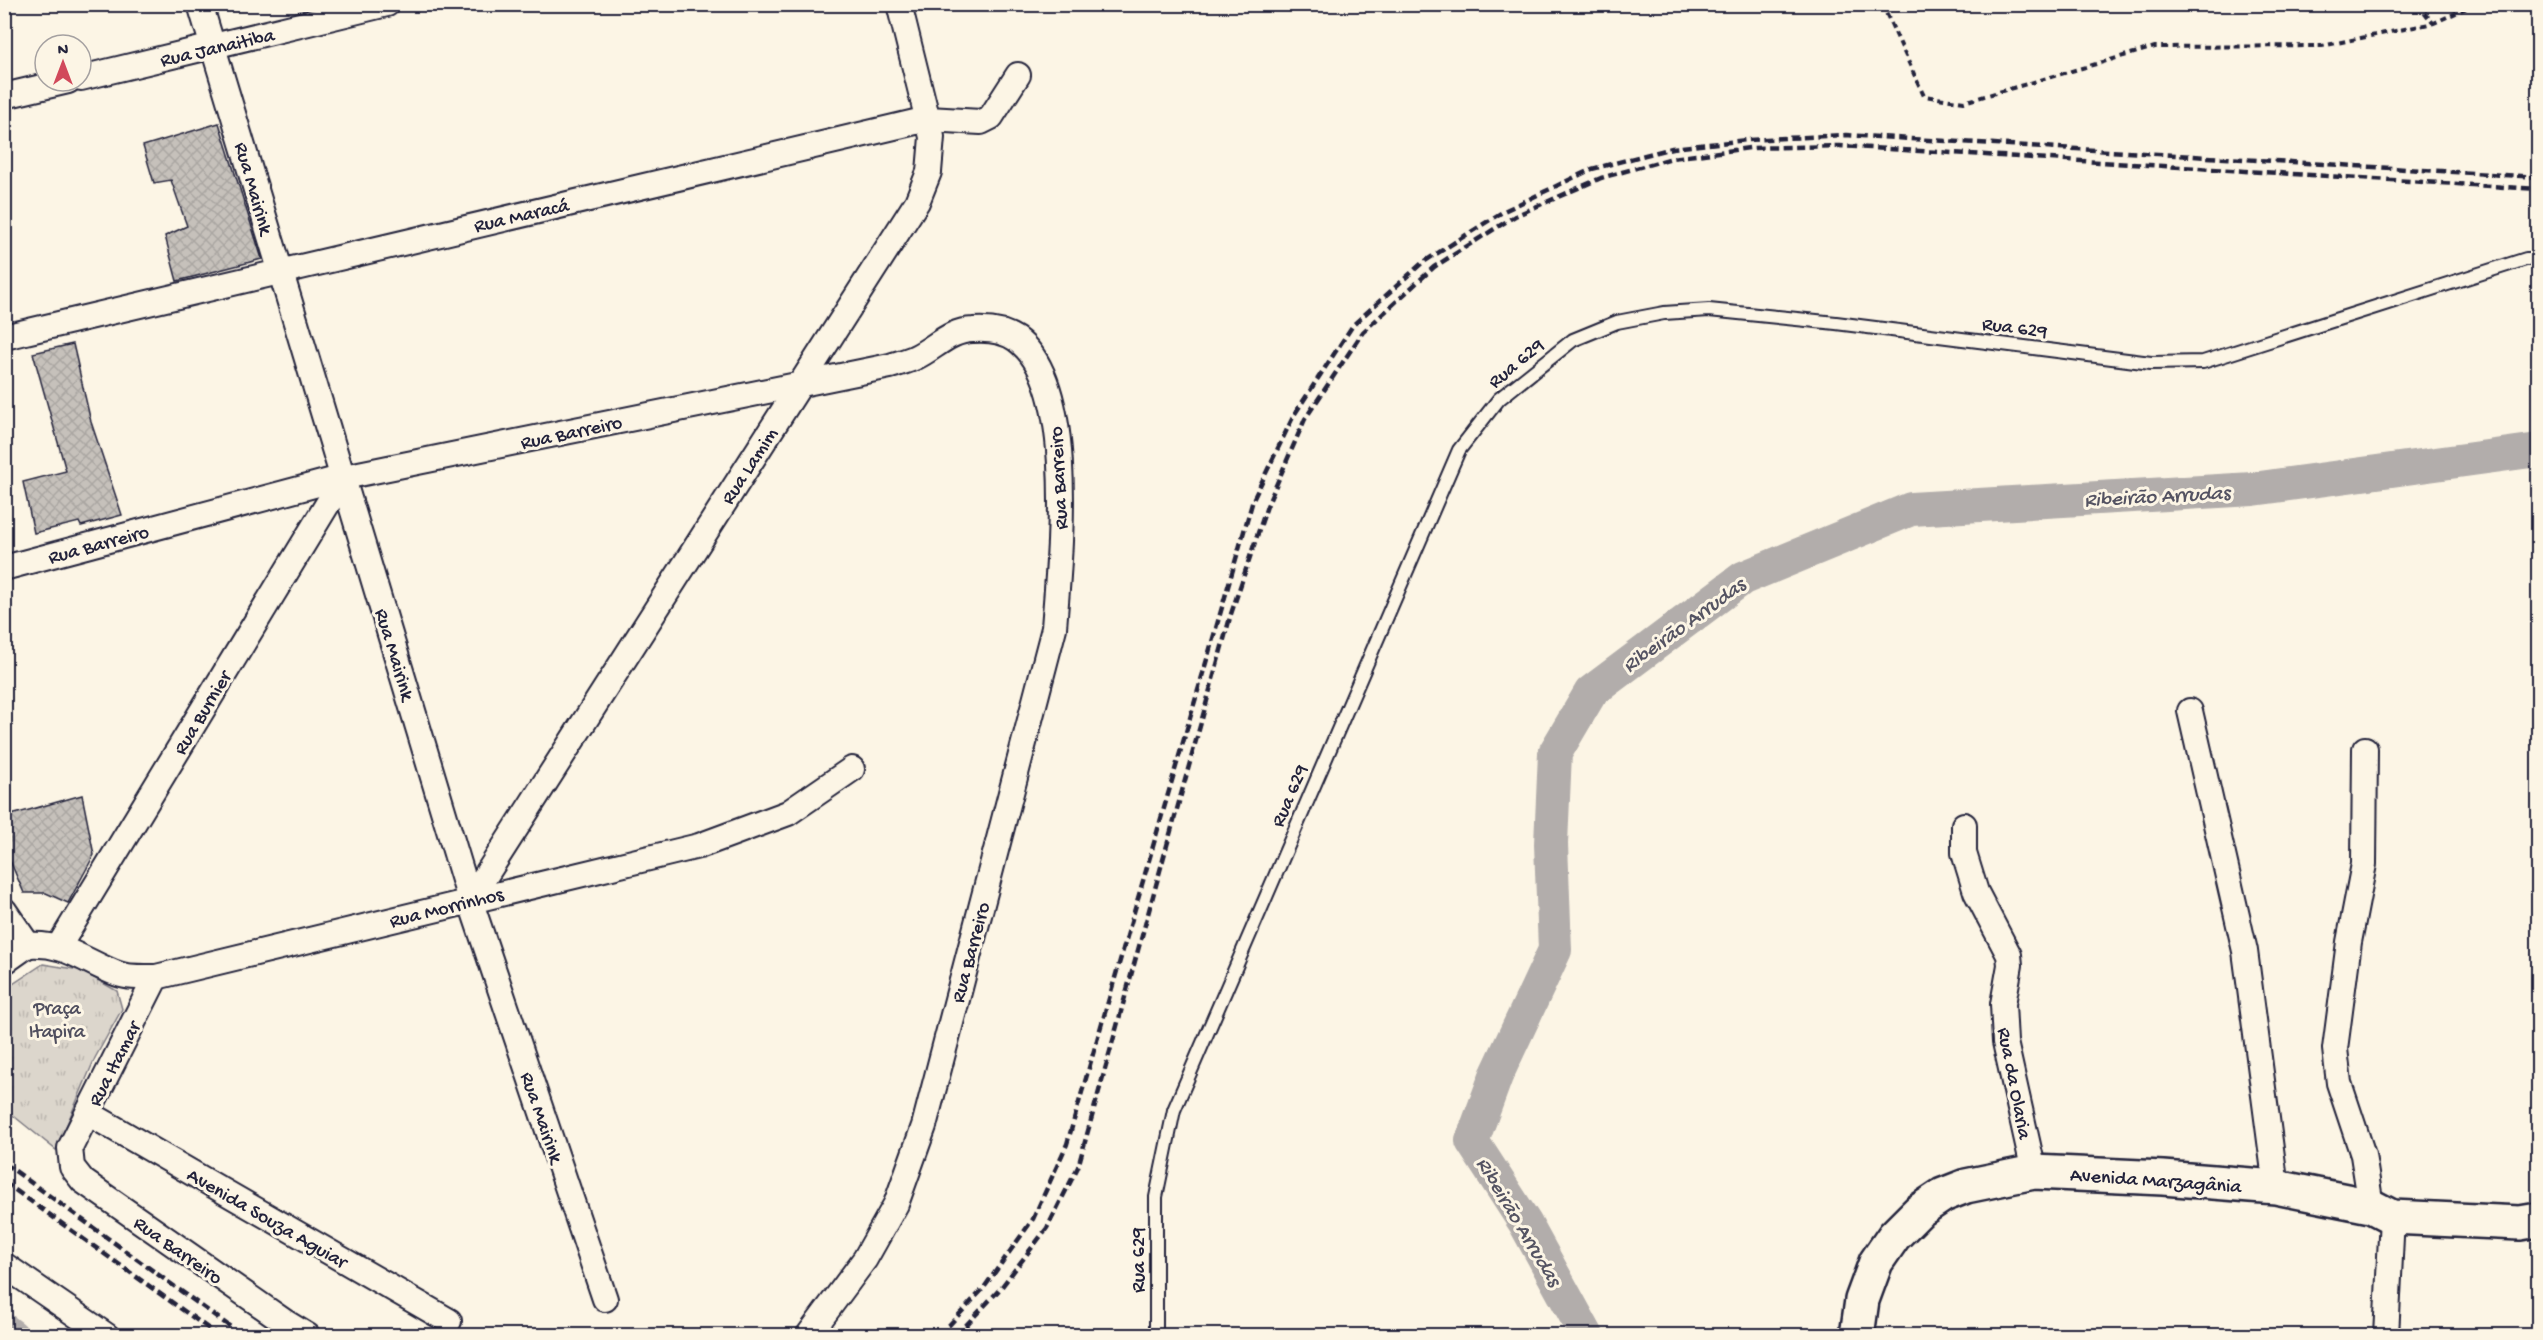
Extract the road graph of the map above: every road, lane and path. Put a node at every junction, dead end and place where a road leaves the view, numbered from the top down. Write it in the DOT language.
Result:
graph roads {
  1 [pos="200,4"];
  2 [pos="387,4"];
  3 [pos="899,4"];
  4 [pos="1882,4"];
  5 [pos="2418,4"];
  6 [pos="2475,4"];
  7 [pos="2434,23"];
  8 [pos="214,47"];
  9 [pos="93,75"];
  10 [pos="1018,75"];
  11 [pos="33,89"];
  12 [pos="4,96"];
  13 [pos="928,119"];
  14 [pos="2538,259"];
  15 [pos="280,271"];
  16 [pos="4,338"];
  17 [pos="800,384"];
  18 [pos="344,477"];
  19 [pos="4,568"];
  20 [pos="2190,711"];
  21 [pos="2365,749"];
  22 [pos="852,769"];
  23 [pos="1964,825"];
  24 [pos="470,900"];
  25 [pos="4,910"];
  26 [pos="28,945"];
  27 [pos="59,946"];
  28 [pos="4,962"];
  29 [pos="156,977"];
  30 [pos="88,1113"];
  31 [pos="70,1148"];
  32 [pos="2034,1172"];
  33 [pos="2276,1187"];
  34 [pos="2381,1212"];
  35 [pos="2529,1222"];
  36 [pos="4,1264"];
  37 [pos="605,1299"];
  38 [pos="448,1321"];
  39 [pos="107,1335"];
  40 [pos="308,1335"];
  41 [pos="808,1335"];
  42 [pos="1156,1335"];
  43 [pos="1857,1335"];
  44 [pos="2386,1335"];
  1 -- 8 [label="street, Rua Mairink"];
  2 -- 8 [label="street, Rua Janaitiba"];
  3 -- 13 [label="street, Rua Lamim"];
  4 -- 7 [label="path"];
  5 -- 7 [label="path"];
  6 -- 7 [label="path"];
  8 -- 9 [label="street, Rua Janaitiba"];
  8 -- 15 [label="street, Rua Mairink"];
  10 -- 13 [label="street, Rua Maracá"];
  11 -- 12 [label="street"];
  13 -- 15 [label="street, Rua Maracá"];
  13 -- 17 [label="street, Rua Lamim"];
  14 -- 42 [label="lane, Rua 629"];
  15 -- 16 [label="street, Rua Maracá"];
  15 -- 18 [label="street, Rua Mairink"];
  17 -- 18 [label="street, Rua Barreiro"];
  17 -- 24 [label="street, Rua Lamim"];
  17 -- 41 [label="street, Rua Barreiro"];
  18 -- 19 [label="street, Rua Barreiro"];
  18 -- 24 [label="street, Rua Mairink"];
  18 -- 27 [label="street, Rua Burnier"];
  20 -- 33 [label="street"];
  21 -- 34 [label="street"];
  22 -- 24 [label="street, Rua Morrinhos"];
  23 -- 32 [label="street, Rua da Olaria"];
  24 -- 29 [label="street, Rua Morrinhos"];
  24 -- 37 [label="street, Rua Mairink"];
  25 -- 26 [label="street"];
  26 -- 27 [label="street, Rua Morrinhos"];
  26 -- 28 [label="street"];
  27 -- 29 [label="street, Rua Morrinhos"];
  29 -- 30 [label="street, Rua Itamar"];
  30 -- 31 [label="street, Rua Itamar"];
  30 -- 38 [label="street, Avenida Souza Aguiar"];
  31 -- 40 [label="street, Rua Barreiro"];
  32 -- 33 [label="street, Avenida Marzagânia"];
  32 -- 43 [label="street, Avenida Marzagânia"];
  33 -- 34 [label="street, Avenida Marzagânia"];
  34 -- 35 [label="street, Avenida Marzagânia"];
  34 -- 44 [label="street"];
  36 -- 39 [label="street"];
}
